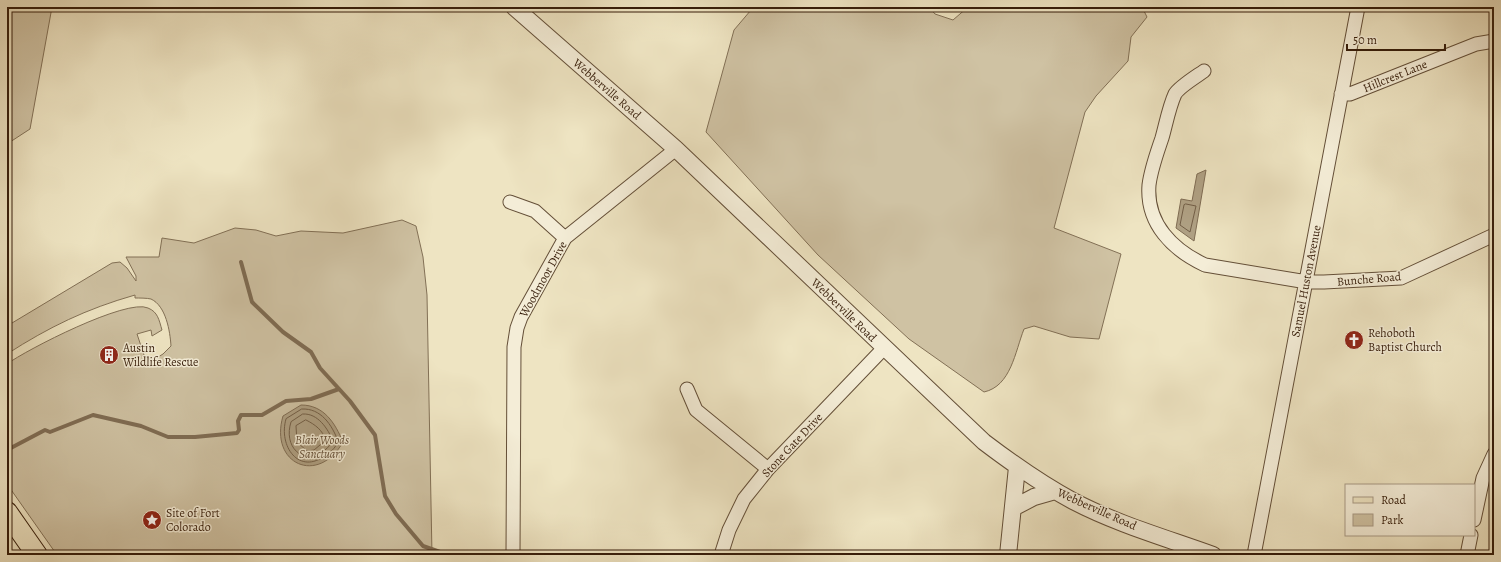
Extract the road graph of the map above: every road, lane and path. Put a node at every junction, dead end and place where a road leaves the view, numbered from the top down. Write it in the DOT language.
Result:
graph roads {
  1 [pos="514,7"];
  2 [pos="1358,7"];
  3 [pos="1494,40"];
  4 [pos="1204,71"];
  5 [pos="1341,94"];
  6 [pos="676,149"];
  7 [pos="510,202"];
  8 [pos="1494,235"];
  9 [pos="565,238"];
  10 [pos="1307,282"];
  11 [pos="884,348"];
  12 [pos="687,389"];
  13 [pos="1494,454"];
  14 [pos="1017,467"];
  15 [pos="768,469"];
  16 [pos="1055,490"];
  17 [pos="1013,508"];
  18 [pos="7,512"];
  19 [pos="1475,515"];
  20 [pos="1471,536"];
  21 [pos="37,555"];
  22 [pos="513,555"];
  23 [pos="722,555"];
  24 [pos="1008,555"];
  25 [pos="1213,555"];
  26 [pos="1254,555"];
  27 [pos="1467,555"];
  1 -- 6 [label="street, Webberville Road"];
  2 -- 5 [label="street, Samuel Huston Avenue"];
  3 -- 5 [label="street, Hillcrest Lane"];
  4 -- 10 [label="street, Bunche Road"];
  5 -- 10 [label="street, Samuel Huston Avenue"];
  6 -- 9 [label="street, Woodmoor Drive"];
  6 -- 11 [label="street, Webberville Road"];
  7 -- 9 [label="street"];
  8 -- 10 [label="street, Bunche Road"];
  9 -- 22 [label="street, Woodmoor Drive"];
  10 -- 26 [label="street, Samuel Huston Avenue"];
  11 -- 14 [label="street, Webberville Road"];
  11 -- 15 [label="street, Stone Gate Drive"];
  12 -- 15 [label="street"];
  13 -- 19 [label="street"];
  14 -- 16 [label="street, Webberville Road"];
  14 -- 17 [label="street"];
  15 -- 23 [label="street, Stone Gate Drive"];
  16 -- 17 [label="street"];
  16 -- 25 [label="street, Webberville Road"];
  17 -- 24 [label="street"];
  18 -- 21 [label="main road"];
  20 -- 27 [label="street"];
}
